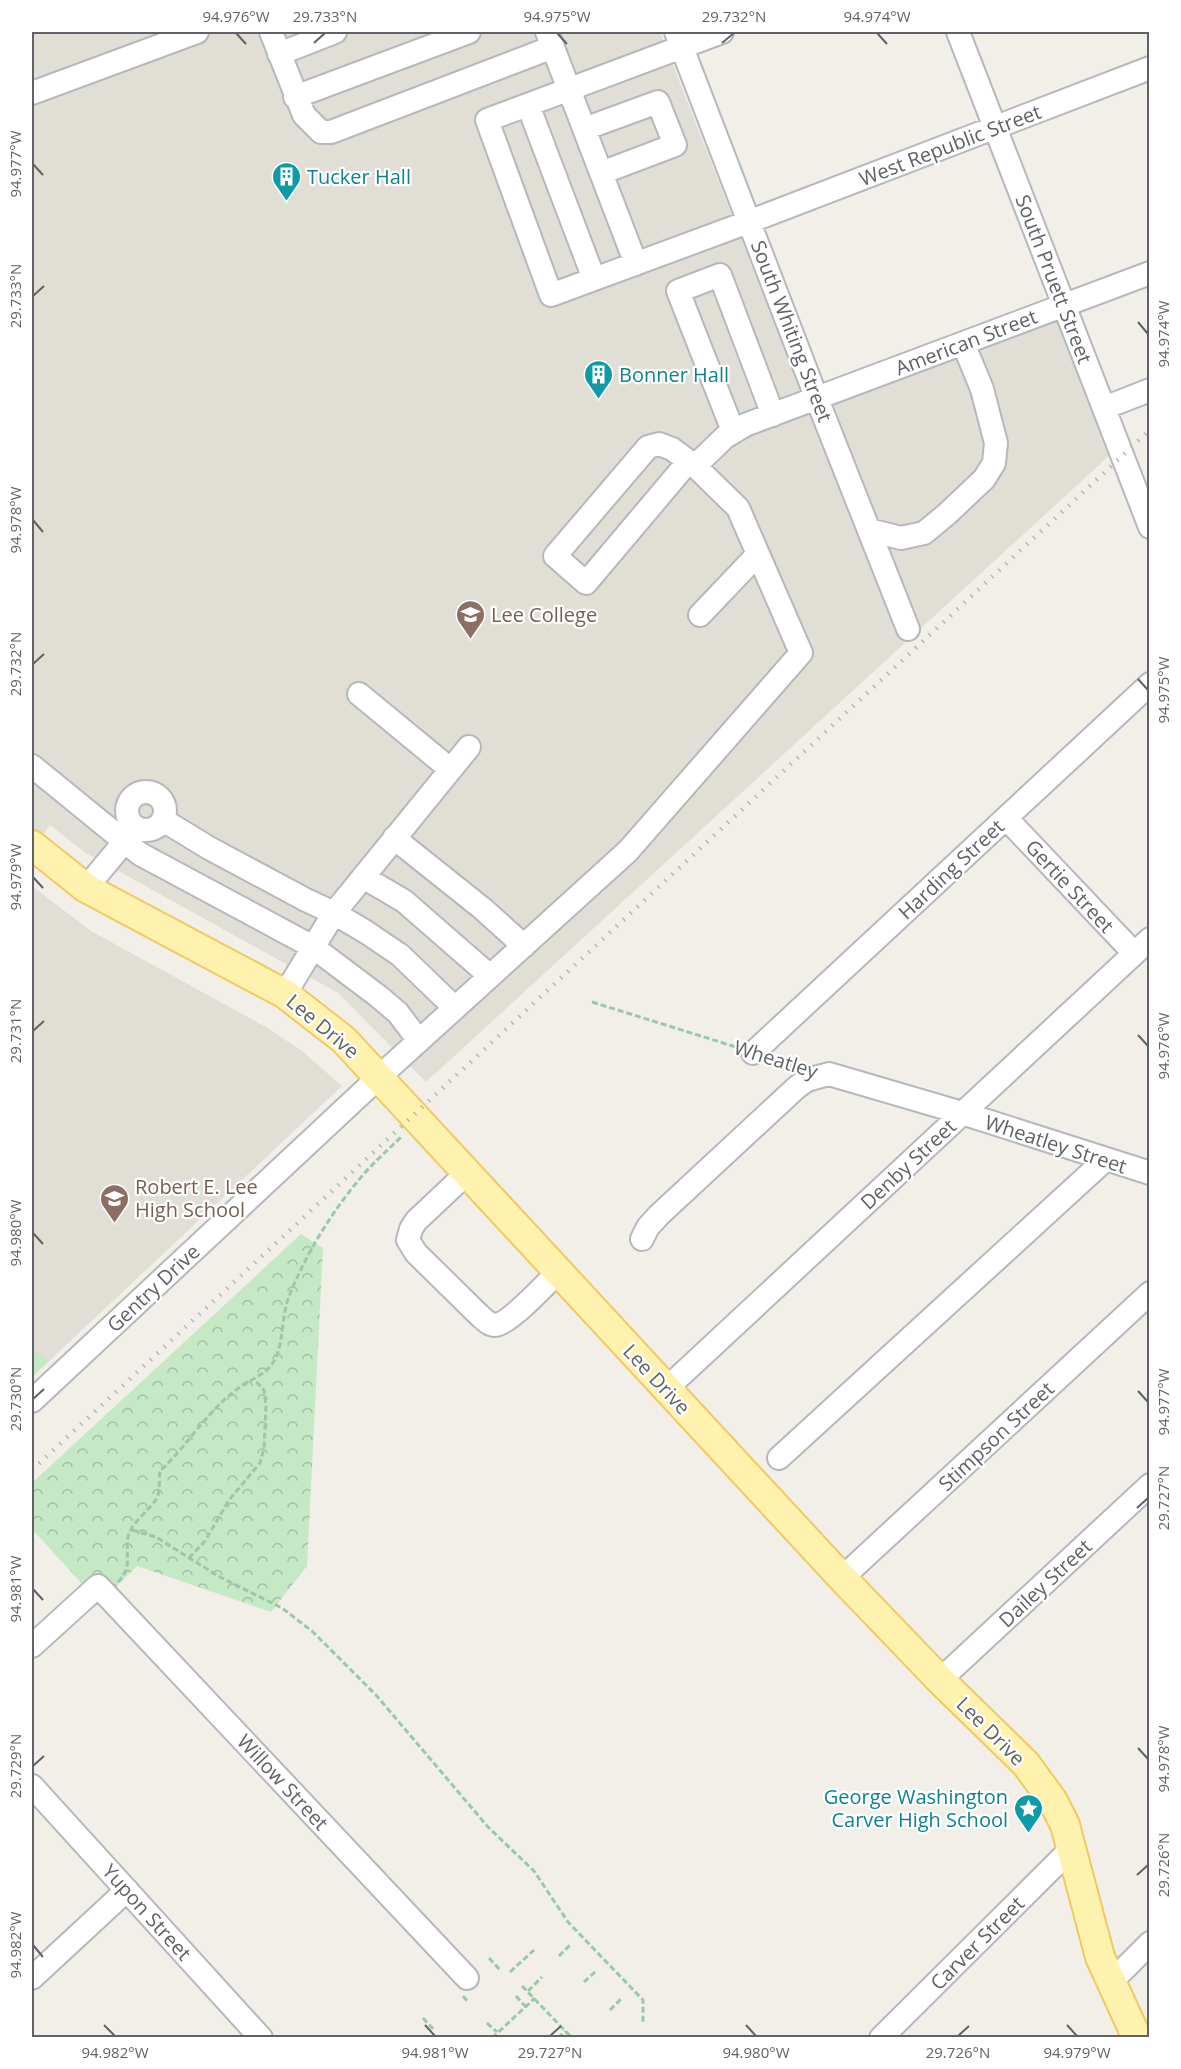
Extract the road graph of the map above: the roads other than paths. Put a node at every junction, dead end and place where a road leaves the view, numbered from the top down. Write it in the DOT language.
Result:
graph roads {
  1 [pos="197,32"];
  2 [pos="271,32"];
  3 [pos="335,32"];
  4 [pos="469,32"];
  5 [pos="722,32"];
  6 [pos="958,32"];
  7 [pos="550,39"];
  8 [pos="679,39"];
  9 [pos="279,54"];
  10 [pos="1149,68"];
  11 [pos="569,89"];
  12 [pos="32,93"];
  13 [pos="295,97"];
  14 [pos="528,105"];
  15 [pos="995,127"];
  16 [pos="584,129"];
  17 [pos="601,173"];
  18 [pos="750,221"];
  19 [pos="636,264"];
  20 [pos="1149,273"];
  21 [pos="594,279"];
  22 [pos="1064,304"];
  23 [pos="963,343"];
  24 [pos="1149,390"];
  25 [pos="817,399"];
  26 [pos="1104,408"];
  27 [pos="773,415"];
  28 [pos="733,431"];
  29 [pos="692,464"];
  30 [pos="1149,527"];
  31 [pos="869,530"];
  32 [pos="758,554"];
  33 [pos="700,615"];
  34 [pos="908,629"];
  35 [pos="1149,684"];
  36 [pos="359,694"];
  37 [pos="470,747"];
  38 [pos="32,765"];
  39 [pos="450,769"];
  40 [pos="1006,818"];
  41 [pos="163,820"];
  42 [pos="131,834"];
  43 [pos="394,838"];
  44 [pos="32,845"];
  45 [pos="363,877"];
  46 [pos="86,888"];
  47 [pos="334,913"];
  48 [pos="524,946"];
  49 [pos="1142,946"];
  50 [pos="313,947"];
  51 [pos="490,976"];
  52 [pos="285,994"];
  53 [pos="455,1008"];
  54 [pos="419,1041"];
  55 [pos="753,1053"];
  56 [pos="379,1077"];
  57 [pos="962,1113"];
  58 [pos="1105,1160"];
  59 [pos="467,1173"];
  60 [pos="1149,1173"];
  61 [pos="642,1239"];
  62 [pos="558,1272"];
  63 [pos="1149,1293"];
  64 [pos="666,1389"];
  65 [pos="32,1401"];
  66 [pos="779,1458"];
  67 [pos="1149,1485"];
  68 [pos="842,1578"];
  69 [pos="32,1646"];
  70 [pos="940,1680"];
  71 [pos="32,1786"];
  72 [pos="1072,1848"];
  73 [pos="127,1890"];
  74 [pos="1149,1943"];
  75 [pos="32,1978"];
  76 [pos="466,1978"];
  77 [pos="1111,1982"];
  78 [pos="255,2035"];
  79 [pos="881,2037"];
  80 [pos="1137,2037"];
  1 -- 12 [label="street"];
  2 -- 9 [label="street"];
  3 -- 9 [label="street"];
  4 -- 13 [label="street"];
  5 -- 8 [label="street"];
  6 -- 15 [label="street, South Pruett Street"];
  7 -- 11 [label="street"];
  7 -- 13 [label="street"];
  8 -- 11 [label="street"];
  8 -- 18 [label="street, South Whiting Street"];
  9 -- 13 [label="street"];
  10 -- 15 [label="street, West Republic Street"];
  11 -- 14 [label="street"];
  11 -- 16 [label="street"];
  14 -- 21 [label="street"];
  14 -- 21 [label="street, West Republic Street"];
  15 -- 18 [label="street, West Republic Street"];
  15 -- 22 [label="street, South Pruett Street"];
  16 -- 17 [label="street"];
  16 -- 17 [label="street"];
  17 -- 19 [label="street"];
  18 -- 19 [label="street, West Republic Street"];
  18 -- 25 [label="street, South Whiting Street"];
  19 -- 21 [label="street, West Republic Street"];
  20 -- 22 [label="street, American Street"];
  22 -- 23 [label="street, American Street"];
  22 -- 26 [label="street, South Pruett Street"];
  23 -- 25 [label="street, American Street"];
  23 -- 31 [label="street"];
  24 -- 26 [label="street"];
  25 -- 27 [label="street, American Street"];
  25 -- 31 [label="street, South Whiting Street"];
  26 -- 30 [label="street, South Pruett Street"];
  27 -- 28 [label="street, American Street"];
  27 -- 28 [label="street"];
  28 -- 29 [label="street, American Street"];
  29 -- 29 [label="street, American Street"];
  29 -- 32 [label="street"];
  31 -- 34 [label="street, South Whiting Street"];
  32 -- 33 [label="street"];
  32 -- 48 [label="street, Gentry Drive"];
  35 -- 40 [label="street, Harding Street"];
  36 -- 39 [label="street"];
  37 -- 39 [label="street"];
  38 -- 42 [label="street"];
  39 -- 43 [label="street"];
  40 -- 49 [label="street, Gertie Street"];
  40 -- 55 [label="street, Harding Street"];
  41 -- 42 [label="street"];
  41 -- 42 [label="street"];
  41 -- 47 [label="street"];
  42 -- 46 [label="street"];
  42 -- 50 [label="street"];
  43 -- 45 [label="street"];
  43 -- 48 [label="street"];
  44 -- 46 [label="main road, Lee Drive"];
  45 -- 47 [label="street"];
  45 -- 51 [label="street"];
  46 -- 52 [label="main road, Lee Drive"];
  47 -- 50 [label="street"];
  47 -- 53 [label="street"];
  48 -- 51 [label="street, Gentry Drive"];
  49 -- 57 [label="street, Denby Street"];
  50 -- 52 [label="street"];
  50 -- 54 [label="street"];
  51 -- 53 [label="street, Gentry Drive"];
  52 -- 56 [label="main road, Lee Drive"];
  53 -- 54 [label="street, Gentry Drive"];
  54 -- 56 [label="street, Gentry Drive"];
  56 -- 59 [label="main road, Lee Drive"];
  56 -- 65 [label="street, Gentry Drive"];
  57 -- 58 [label="street, Wheatley Street"];
  57 -- 61 [label="street, Wheatley"];
  57 -- 64 [label="street, Denby Street"];
  58 -- 60 [label="street, Wheatley Street"];
  58 -- 66 [label="street"];
  59 -- 62 [label="main road, Lee Drive"];
  59 -- 62 [label="street"];
  62 -- 64 [label="main road, Lee Drive"];
  63 -- 68 [label="street, Stimpson Street"];
  64 -- 68 [label="main road, Lee Drive"];
  67 -- 70 [label="street, Dailey Street"];
  68 -- 70 [label="main road, Lee Drive"];
  69 -- 76 [label="street, Willow Street"];
  70 -- 72 [label="main road, Lee Drive"];
  71 -- 73 [label="street, Yupon Street"];
  72 -- 77 [label="main road, Lee Drive"];
  72 -- 79 [label="street, Carver Street"];
  73 -- 75 [label="street"];
  73 -- 78 [label="street, Yupon Street"];
  74 -- 77 [label="street"];
  77 -- 80 [label="main road, Lee Drive"];
}
